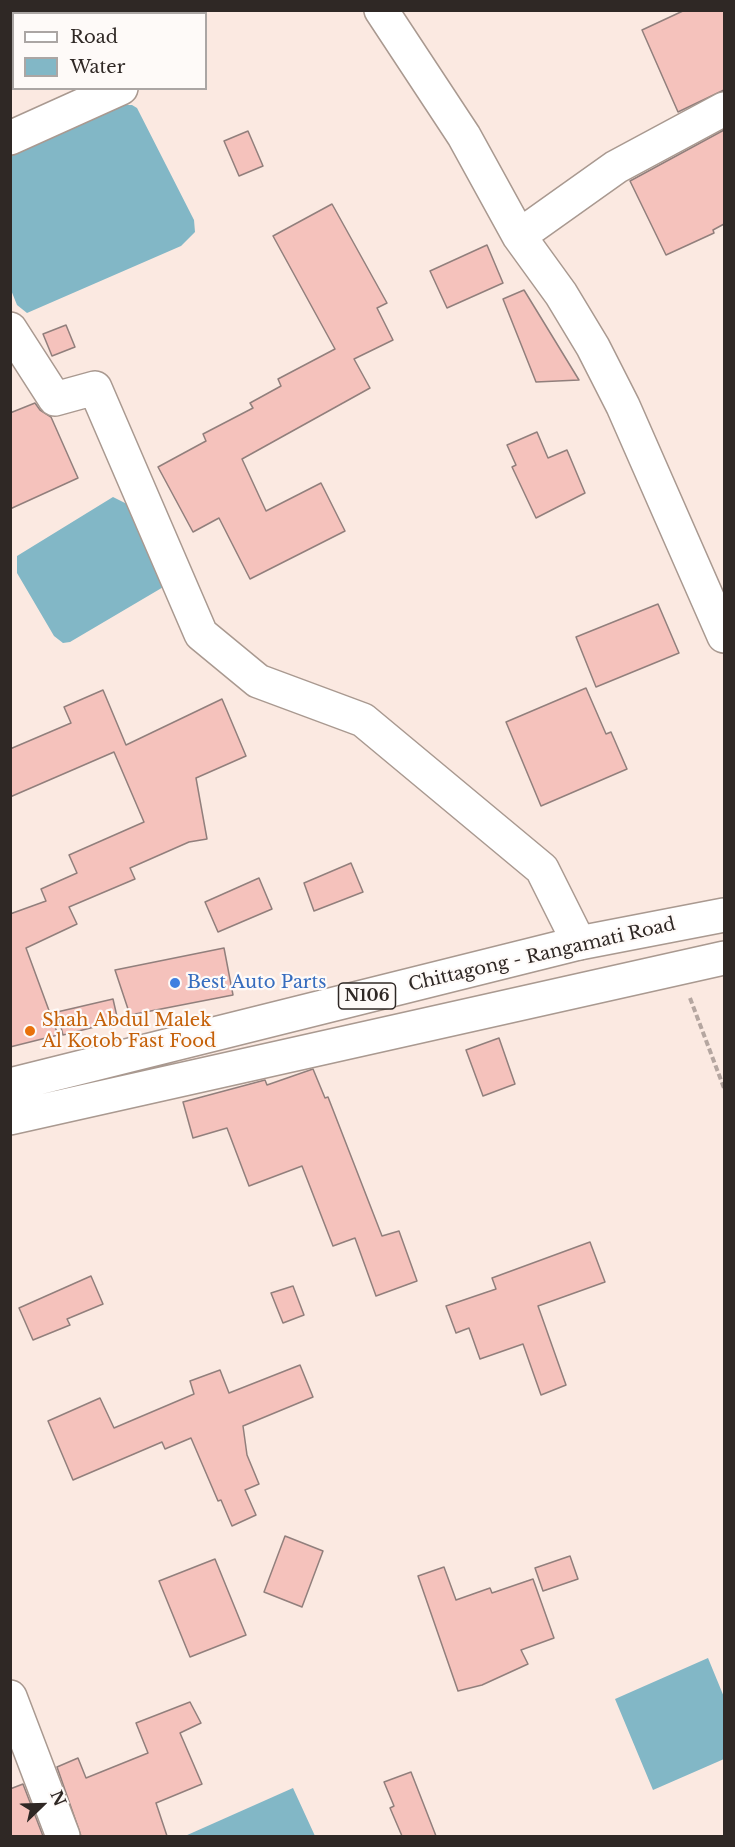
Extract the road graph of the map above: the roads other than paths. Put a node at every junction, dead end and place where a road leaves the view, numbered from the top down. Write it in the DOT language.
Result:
graph roads {
  1 [pos="381,10"];
  2 [pos="117,90"];
  3 [pos="724,109"];
  4 [pos="10,138"];
  5 [pos="519,236"];
  6 [pos="10,329"];
  7 [pos="724,636"];
  8 [pos="724,915"];
  9 [pos="579,943"];
  10 [pos="724,958"];
  11 [pos="10,1085"];
  12 [pos="10,1118"];
  13 [pos="10,1697"];
  14 [pos="63,1836"];
  1 -- 5 [label="main road"];
  2 -- 4 [label="main road"];
  3 -- 5 [label="main road"];
  5 -- 7 [label="main road"];
  6 -- 9 [label="main road"];
  8 -- 9 [label="main road, Chittagong - Rangamati Road / N106"];
  9 -- 11 [label="main road, Chittagong - Rangamati Road / N106"];
  10 -- 12 [label="main road, N106"];
  13 -- 14 [label="main road"];
}
